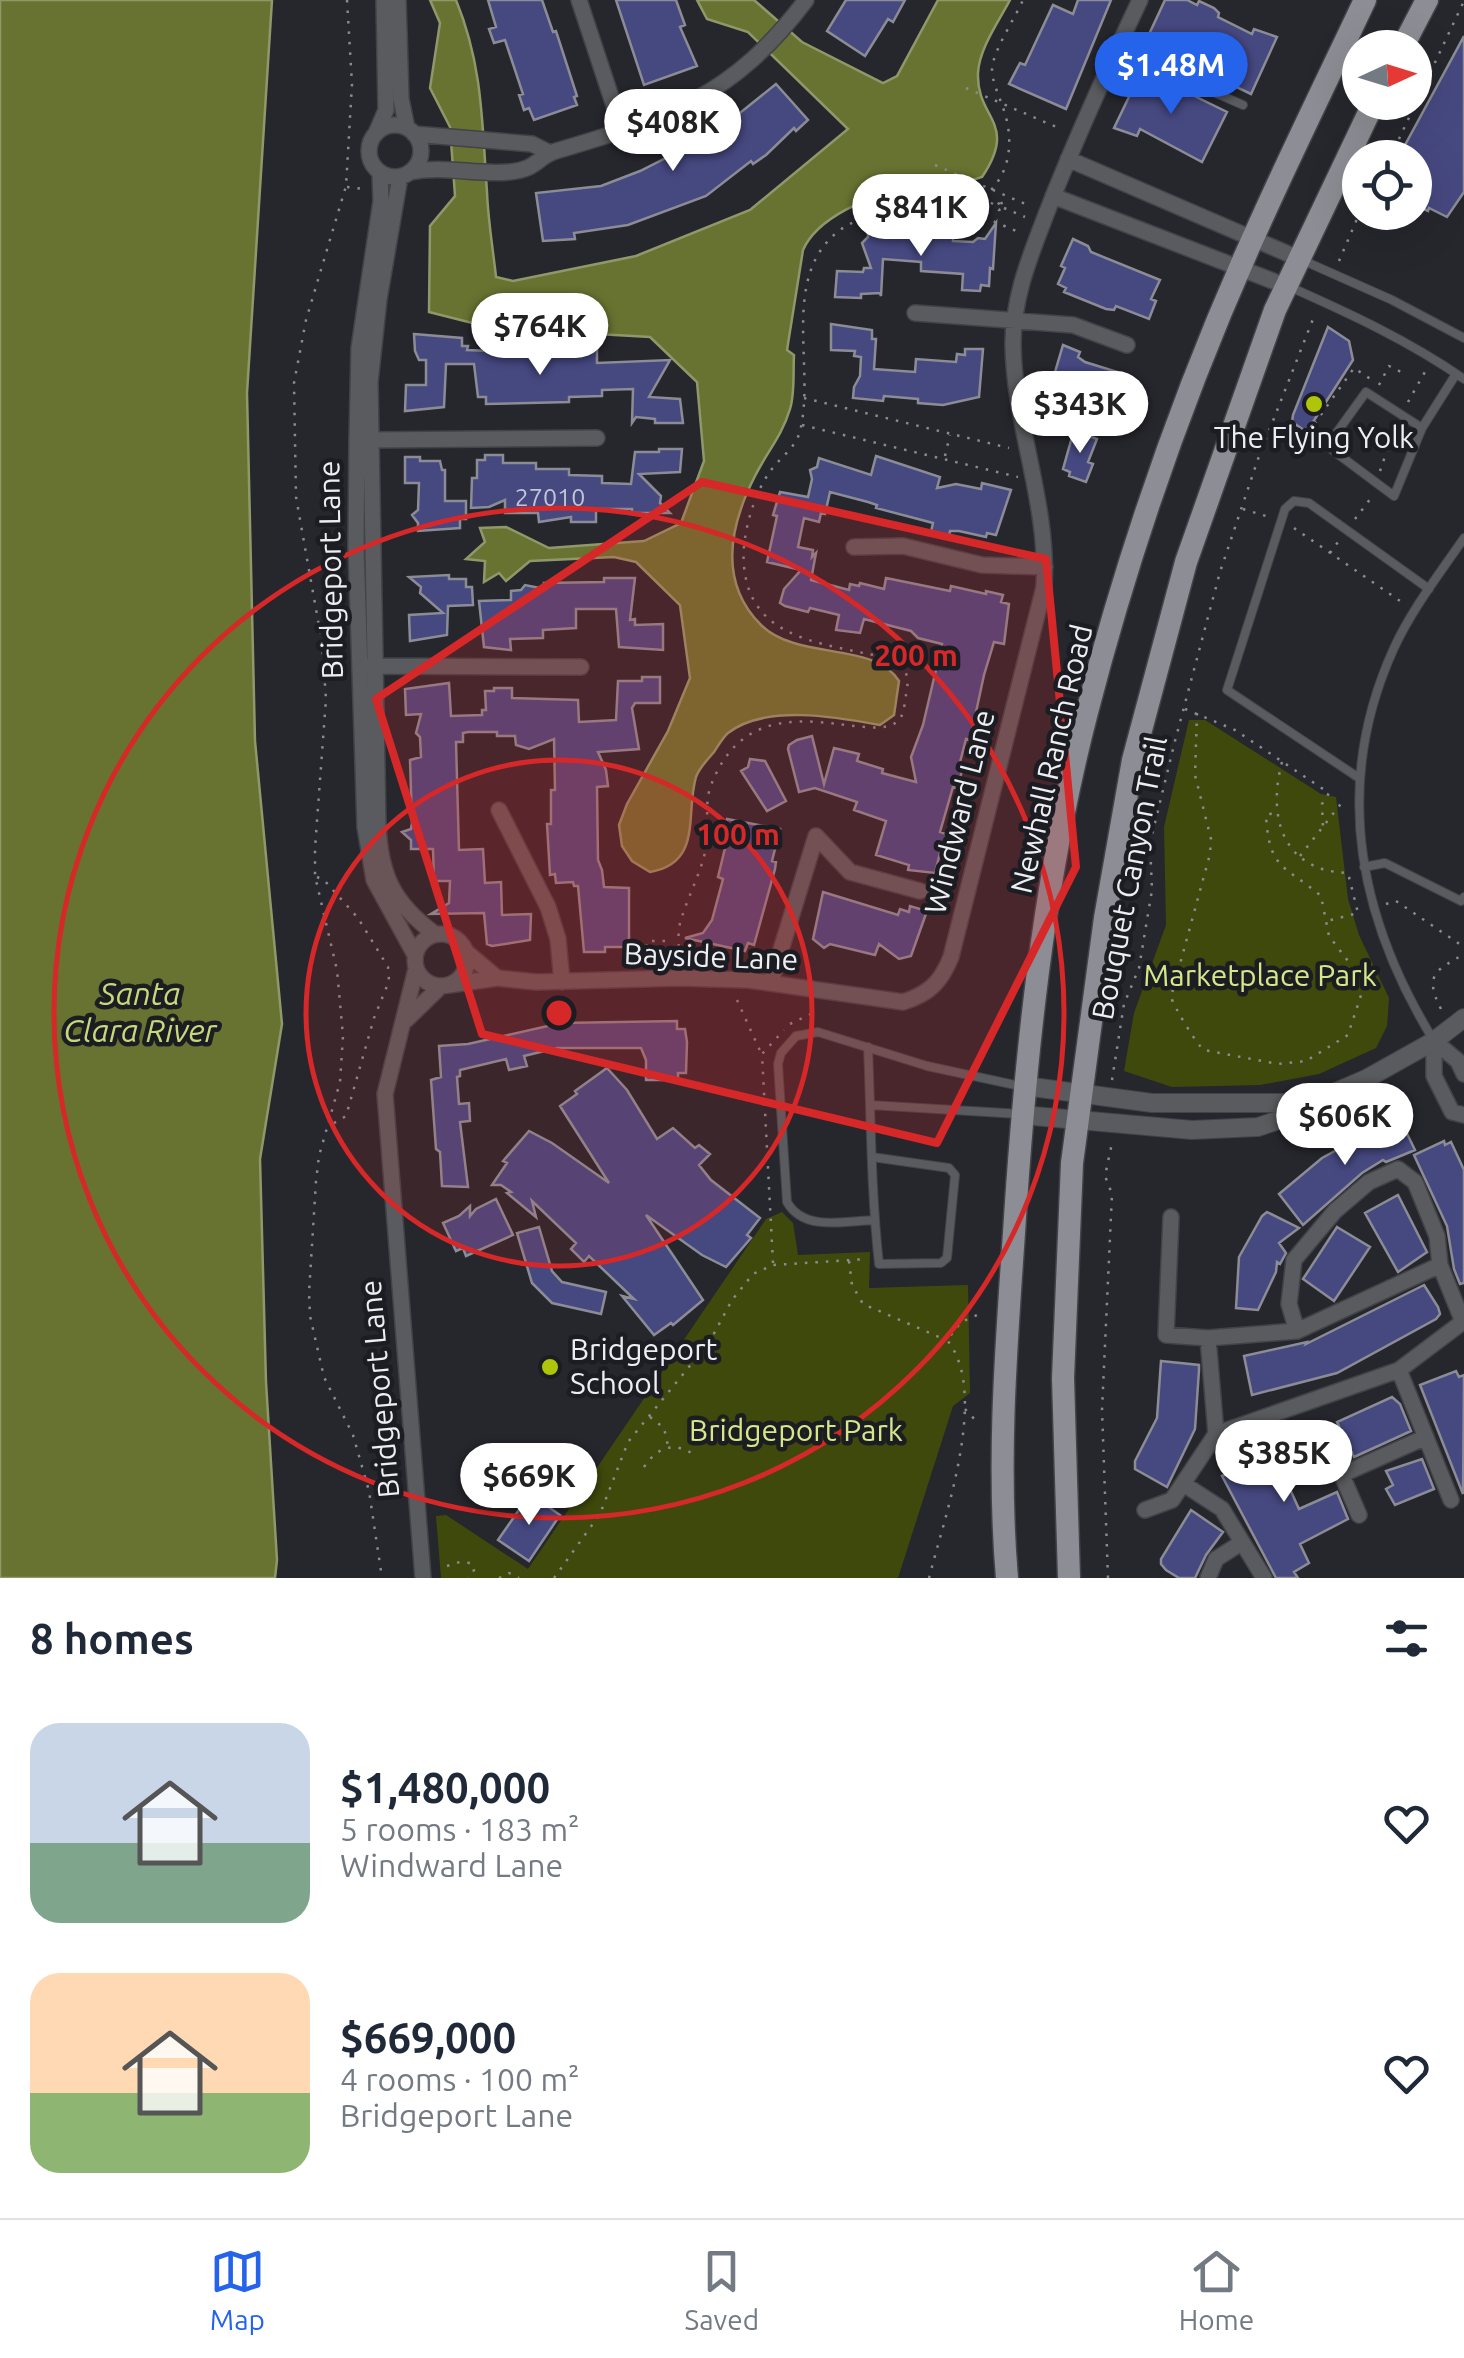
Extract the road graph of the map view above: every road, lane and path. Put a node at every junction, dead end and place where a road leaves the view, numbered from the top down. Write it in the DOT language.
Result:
graph roads {
  1 [pos="347,0"];
  2 [pos="384,0"];
  3 [pos="398,0"];
  4 [pos="578,0"];
  5 [pos="806,0"];
  6 [pos="1022,0"];
  7 [pos="1140,0"];
  8 [pos="1365,0"];
  9 [pos="1427,0"];
  10 [pos="1464,1"];
  11 [pos="1411,30"];
  12 [pos="1116,50"];
  13 [pos="966,88"];
  14 [pos="1002,104"];
  15 [pos="1244,105"];
  16 [pos="1366,120"];
  17 [pos="411,131"];
  18 [pos="376,133"];
  19 [pos="623,133"];
  20 [pos="1077,136"];
  21 [pos="476,140"];
  22 [pos="1398,140"];
  23 [pos="550,153"];
  24 [pos="1068,159"];
  25 [pos="934,165"];
  26 [pos="476,170"];
  27 [pos="380,173"];
  28 [pos="405,175"];
  29 [pos="346,186"];
  30 [pos="992,190"];
  31 [pos="376,191"];
  32 [pos="1005,195"];
  33 [pos="1053,196"];
  34 [pos="980,198"];
  35 [pos="953,204"];
  36 [pos="1003,205"];
  37 [pos="997,207"];
  38 [pos="993,221"];
  39 [pos="1042,226"];
  40 [pos="1352,230"];
  41 [pos="1253,240"];
  42 [pos="1300,259"];
  43 [pos="1240,269"];
  44 [pos="1334,274"];
  45 [pos="1286,286"];
  46 [pos="1322,301"];
  47 [pos="915,313"];
  48 [pos="1014,320"];
  49 [pos="1464,338"];
  50 [pos="1127,345"];
  51 [pos="1434,358"];
  52 [pos="1403,373"];
  53 [pos="1460,376"];
  54 [pos="804,398"];
  55 [pos="1402,415"];
  56 [pos="801,425"];
  57 [pos="1272,427"];
  58 [pos="1422,428"];
  59 [pos="950,434"];
  60 [pos="597,438"];
  61 [pos="370,440"];
  62 [pos="1030,452"];
  63 [pos="944,459"];
  64 [pos="1035,481"];
  65 [pos="1377,484"];
  66 [pos="1242,508"];
  67 [pos="1281,521"];
  68 [pos="1346,530"];
  69 [pos="1464,538"];
  70 [pos="854,546"];
  71 [pos="1330,553"];
  72 [pos="1045,567"];
  73 [pos="1429,589"];
  74 [pos="1404,604"];
  75 [pos="368,666"];
  76 [pos="581,668"];
  77 [pos="1184,709"];
  78 [pos="1197,713"];
  79 [pos="1282,762"];
  80 [pos="1358,778"];
  81 [pos="1343,801"];
  82 [pos="499,810"];
  83 [pos="1278,812"];
  84 [pos="1323,828"];
  85 [pos="1300,858"];
  86 [pos="1364,867"];
  87 [pos="316,876"];
  88 [pos="920,892"];
  89 [pos="1464,897"];
  90 [pos="1385,904"];
  91 [pos="1325,922"];
  92 [pos="657,933"];
  93 [pos="435,934"];
  94 [pos="657,941"];
  95 [pos="1464,946"];
  96 [pos="466,952"];
  97 [pos="1464,954"];
  98 [pos="666,956"];
  99 [pos="647,957"];
  100 [pos="679,957"];
  101 [pos="416,962"];
  102 [pos="497,978"];
  103 [pos="562,982"];
  104 [pos="770,982"];
  105 [pos="445,986"];
  106 [pos="921,996"];
  107 [pos="738,1000"];
  108 [pos="1441,1009"];
  109 [pos="1464,1018"];
  110 [pos="406,1020"];
  111 [pos="1434,1041"];
  112 [pos="868,1047"];
  113 [pos="762,1054"];
  114 [pos="1464,1074"];
  115 [pos="1024,1086"];
  116 [pos="1079,1094"];
  117 [pos="1112,1098"];
  118 [pos="1310,1103"];
  119 [pos="870,1105"];
  120 [pos="1022,1114"];
  121 [pos="1464,1115"];
  122 [pos="1076,1119"];
  123 [pos="1112,1124"];
  124 [pos="327,1126"];
  125 [pos="872,1157"];
  126 [pos="1172,1217"];
  127 [pos="875,1220"];
  128 [pos="878,1258"];
  129 [pos="849,1260"];
  130 [pos="1440,1265"];
  131 [pos="977,1315"];
  132 [pos="1464,1322"];
  133 [pos="1297,1331"];
  134 [pos="1208,1338"];
  135 [pos="947,1340"];
  136 [pos="1398,1370"];
  137 [pos="964,1408"];
  138 [pos="649,1416"];
  139 [pos="978,1423"];
  140 [pos="1323,1431"];
  141 [pos="1216,1434"];
  142 [pos="1426,1437"];
  143 [pos="668,1446"];
  144 [pos="696,1456"];
  145 [pos="644,1467"];
  146 [pos="1343,1474"];
  147 [pos="1184,1484"];
  148 [pos="1450,1500"];
  149 [pos="1145,1510"];
  150 [pos="1359,1515"];
  151 [pos="1242,1543"];
  152 [pos="447,1566"];
  153 [pos="382,1578"];
  154 [pos="422,1578"];
  155 [pos="468,1578"];
  156 [pos="498,1578"];
  157 [pos="520,1578"];
  158 [pos="554,1578"];
  159 [pos="929,1578"];
  160 [pos="1007,1578"];
  161 [pos="1068,1578"];
  162 [pos="1108,1578"];
  163 [pos="1208,1578"];
  164 [pos="1262,1578"];
  1 -- 29 [label="path"];
  2 -- 18 [label="street, Bridgeport Lane"];
  3 -- 17 [label="street, Bridgeport Lane"];
  4 -- 19 [label="street"];
  5 -- 19 [label="street"];
  6 -- 14 [label="path"];
  7 -- 12 [label="street, Windward Lane"];
  8 -- 41 [label="main road, Newhall Ranch Road"];
  9 -- 11 [label="main road"];
  10 -- 22 [label="path"];
  12 -- 15 [label="lane"];
  12 -- 20 [label="street, Windward Lane"];
  13 -- 14 [label="path"];
  14 -- 20 [label="path"];
  14 -- 30 [label="path"];
  16 -- 42 [label="main road"];
  17 -- 18 [label="street"];
  17 -- 21 [label="street"];
  17 -- 28 [label="street, Bridgeport Lane"];
  18 -- 27 [label="street, Bridgeport Lane"];
  19 -- 23 [label="street"];
  20 -- 24 [label="street, Windward Lane"];
  21 -- 23 [label="street"];
  21 -- 26 [label="street"];
  23 -- 26 [label="street"];
  24 -- 33 [label="street, Windward Lane"];
  24 -- 41 [label="street"];
  25 -- 30 [label="path"];
  26 -- 28 [label="street"];
  27 -- 28 [label="street"];
  27 -- 75 [label="street, Bridgeport Lane"];
  28 -- 61 [label="street, Bridgeport Lane"];
  29 -- 31 [label="path"];
  29 -- 87 [label="path"];
  30 -- 32 [label="path"];
  30 -- 34 [label="path"];
  32 -- 36 [label="path"];
  32 -- 39 [label="path"];
  33 -- 39 [label="street, Windward Lane"];
  33 -- 43 [label="street"];
  34 -- 35 [label="path"];
  34 -- 37 [label="path"];
  35 -- 38 [label="path"];
  35 -- 54 [label="path"];
  36 -- 37 [label="path"];
  36 -- 39 [label="path"];
  37 -- 38 [label="path"];
  38 -- 39 [label="path"];
  39 -- 48 [label="street, Windward Lane"];
  40 -- 44 [label="path"];
  41 -- 42 [label="street"];
  41 -- 43 [label="main road, Newhall Ranch Road"];
  42 -- 44 [label="lane"];
  42 -- 45 [label="main road"];
  43 -- 45 [label="street"];
  43 -- 115 [label="main road, Newhall Ranch Road"];
  44 -- 49 [label="lane"];
  45 -- 46 [label="lane"];
  45 -- 116 [label="main road"];
  46 -- 51 [label="lane"];
  46 -- 57 [label="path, Bouquet Canyon Trail"];
  47 -- 48 [label="street"];
  48 -- 50 [label="street"];
  48 -- 62 [label="street, Windward Lane"];
  51 -- 53 [label="lane"];
  51 -- 55 [label="path"];
  52 -- 57 [label="path"];
  53 -- 58 [label="lane"];
  54 -- 56 [label="path"];
  54 -- 59 [label="path"];
  55 -- 58 [label="lane"];
  55 -- 65 [label="path"];
  55 -- 65 [label="lane"];
  56 -- 63 [label="path"];
  56 -- 100 [label="path"];
  57 -- 66 [label="path, Bouquet Canyon Trail"];
  58 -- 65 [label="lane"];
  59 -- 62 [label="path"];
  59 -- 63 [label="path"];
  60 -- 61 [label="street"];
  61 -- 75 [label="street, Bridgeport Lane"];
  62 -- 64 [label="street, Windward Lane"];
  63 -- 64 [label="path"];
  64 -- 72 [label="street, Windward Lane"];
  65 -- 68 [label="path"];
  66 -- 67 [label="path"];
  66 -- 77 [label="path, Bouquet Canyon Trail"];
  67 -- 68 [label="lane"];
  67 -- 71 [label="path"];
  67 -- 80 [label="lane"];
  68 -- 71 [label="path"];
  68 -- 73 [label="lane"];
  69 -- 73 [label="lane"];
  70 -- 72 [label="street"];
  71 -- 74 [label="path"];
  72 -- 106 [label="street, Windward Lane"];
  73 -- 80 [label="lane"];
  75 -- 76 [label="street"];
  75 -- 93 [label="street, Bridgeport Lane"];
  75 -- 101 [label="street, Bridgeport Lane"];
  77 -- 78 [label="path"];
  77 -- 117 [label="path, Bouquet Canyon Trail"];
  78 -- 79 [label="path"];
  78 -- 91 [label="path"];
  79 -- 83 [label="path"];
  79 -- 84 [label="path"];
  80 -- 86 [label="lane"];
  81 -- 84 [label="path"];
  82 -- 103 [label="street"];
  83 -- 85 [label="path"];
  83 -- 91 [label="path"];
  84 -- 85 [label="path"];
  85 -- 91 [label="path"];
  86 -- 89 [label="lane"];
  86 -- 111 [label="lane"];
  87 -- 124 [label="path"];
  87 -- 124 [label="path"];
  88 -- 104 [label="street"];
  90 -- 95 [label="path"];
  92 -- 94 [label="path"];
  93 -- 96 [label="street"];
  93 -- 101 [label="street"];
  94 -- 98 [label="path"];
  94 -- 99 [label="path"];
  96 -- 102 [label="street"];
  96 -- 105 [label="street"];
  97 -- 108 [label="path"];
  101 -- 105 [label="street"];
  101 -- 110 [label="street, Bridgeport Lane"];
  102 -- 103 [label="street, Bayside Lane"];
  102 -- 105 [label="street, Bayside Lane"];
  103 -- 104 [label="street, Bayside Lane"];
  104 -- 106 [label="street, Bayside Lane"];
  105 -- 110 [label="street, Bridgeport Lane"];
  107 -- 113 [label="path"];
  109 -- 111 [label="street"];
  110 -- 154 [label="street, Bridgeport Lane"];
  111 -- 114 [label="street"];
  111 -- 118 [label="street"];
  111 -- 121 [label="street"];
  112 -- 115 [label="lane"];
  112 -- 119 [label="lane"];
  112 -- 127 [label="lane"];
  115 -- 116 [label="street"];
  115 -- 120 [label="main road, Newhall Ranch Road"];
  116 -- 117 [label="street"];
  116 -- 122 [label="main road"];
  117 -- 118 [label="street"];
  118 -- 123 [label="street"];
  119 -- 120 [label="lane"];
  119 -- 125 [label="lane"];
  120 -- 122 [label="street"];
  120 -- 160 [label="main road, Newhall Ranch Road"];
  122 -- 123 [label="street"];
  122 -- 161 [label="main road"];
  123 -- 162 [label="path"];
  124 -- 153 [label="path"];
  125 -- 127 [label="lane"];
  125 -- 128 [label="lane"];
  126 -- 134 [label="street"];
  127 -- 128 [label="lane"];
  128 -- 129 [label="path"];
  129 -- 135 [label="path"];
  129 -- 138 [label="path"];
  130 -- 132 [label="street"];
  130 -- 133 [label="street"];
  130 -- 133 [label="street"];
  131 -- 135 [label="path"];
  132 -- 136 [label="street"];
  133 -- 134 [label="street"];
  134 -- 141 [label="street"];
  135 -- 137 [label="path"];
  136 -- 141 [label="street"];
  136 -- 142 [label="street"];
  137 -- 139 [label="path"];
  137 -- 159 [label="path"];
  138 -- 143 [label="path"];
  138 -- 158 [label="path"];
  140 -- 146 [label="street"];
  141 -- 147 [label="street"];
  142 -- 146 [label="street"];
  142 -- 148 [label="street"];
  143 -- 144 [label="path"];
  143 -- 145 [label="path"];
  146 -- 150 [label="street"];
  147 -- 149 [label="street"];
  147 -- 151 [label="street"];
  151 -- 163 [label="street"];
  151 -- 164 [label="street"];
  152 -- 155 [label="path"];
  156 -- 157 [label="path"];
}
